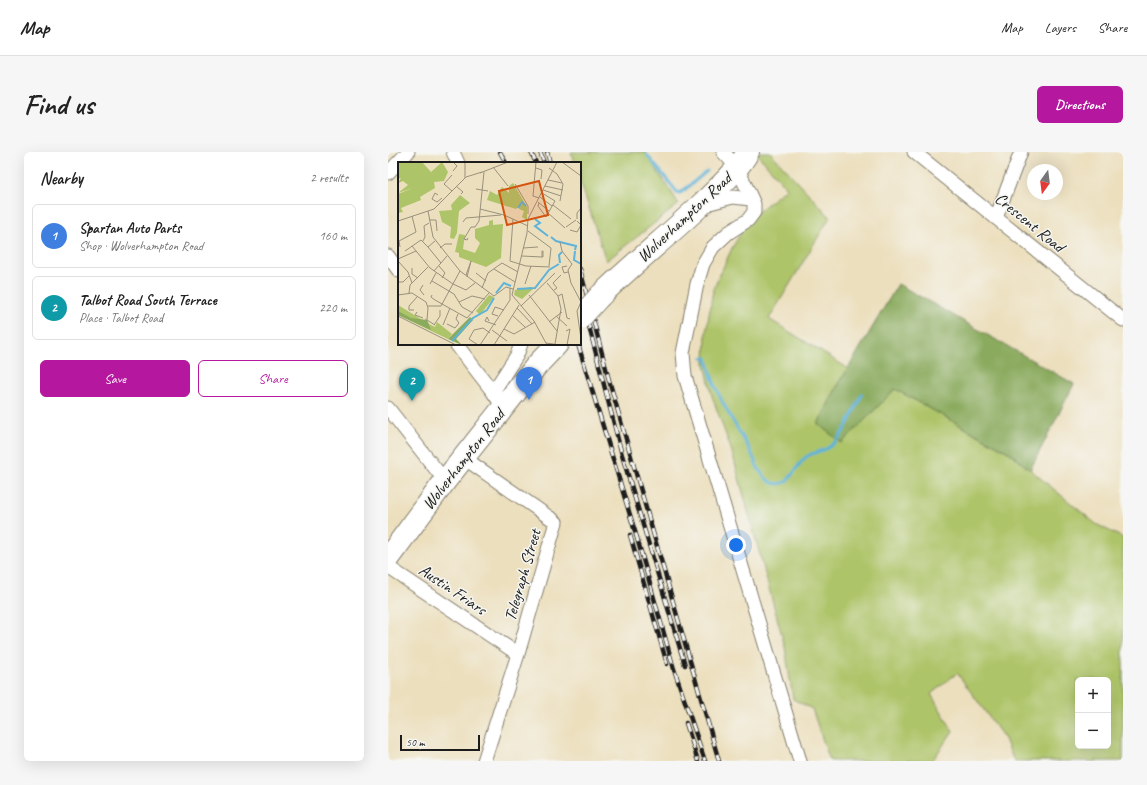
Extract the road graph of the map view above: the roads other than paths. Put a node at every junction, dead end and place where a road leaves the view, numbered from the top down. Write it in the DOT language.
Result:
graph roads {
  1 [pos="408,152"];
  2 [pos="452,152"];
  3 [pos="914,152"];
  4 [pos="1021,152"];
  5 [pos="736,157"];
  6 [pos="398,162"];
  7 [pos="398,162"];
  8 [pos="457,162"];
  9 [pos="388,173"];
  10 [pos="751,199"];
  11 [pos="701,205"];
  12 [pos="996,218"];
  13 [pos="388,256"];
  14 [pos="398,270"];
  15 [pos="581,317"];
  16 [pos="1123,320"];
  17 [pos="457,345"];
  18 [pos="521,345"];
  19 [pos="556,345"];
  20 [pos="498,400"];
  21 [pos="388,408"];
  22 [pos="464,458"];
  23 [pos="445,481"];
  24 [pos="389,556"];
  25 [pos="518,654"];
  26 [pos="484,761"];
  27 [pos="800,761"];
  1 -- 7 [label="street"];
  2 -- 8 [label="street"];
  3 -- 12 [label="street, Crescent Road"];
  4 -- 12 [label="street"];
  5 -- 10 [label="street"];
  5 -- 11 [label="highway, Wolverhampton Road"];
  6 -- 9 [label="street"];
  10 -- 11 [label="street"];
  10 -- 27 [label="street"];
  11 -- 15 [label="highway, Wolverhampton Road, bridge"];
  12 -- 16 [label="street, Crescent Road"];
  13 -- 14 [label="street"];
  17 -- 20 [label="street"];
  18 -- 20 [label="street"];
  19 -- 20 [label="highway, Wolverhampton Road"];
  20 -- 22 [label="highway, Wolverhampton Road"];
  21 -- 23 [label="street"];
  22 -- 23 [label="highway, Wolverhampton Road"];
  22 -- 25 [label="street, Telegraph Street"];
  23 -- 24 [label="highway, Wolverhampton Road"];
  24 -- 25 [label="street, Austin Friars"];
  25 -- 26 [label="street"];
}
